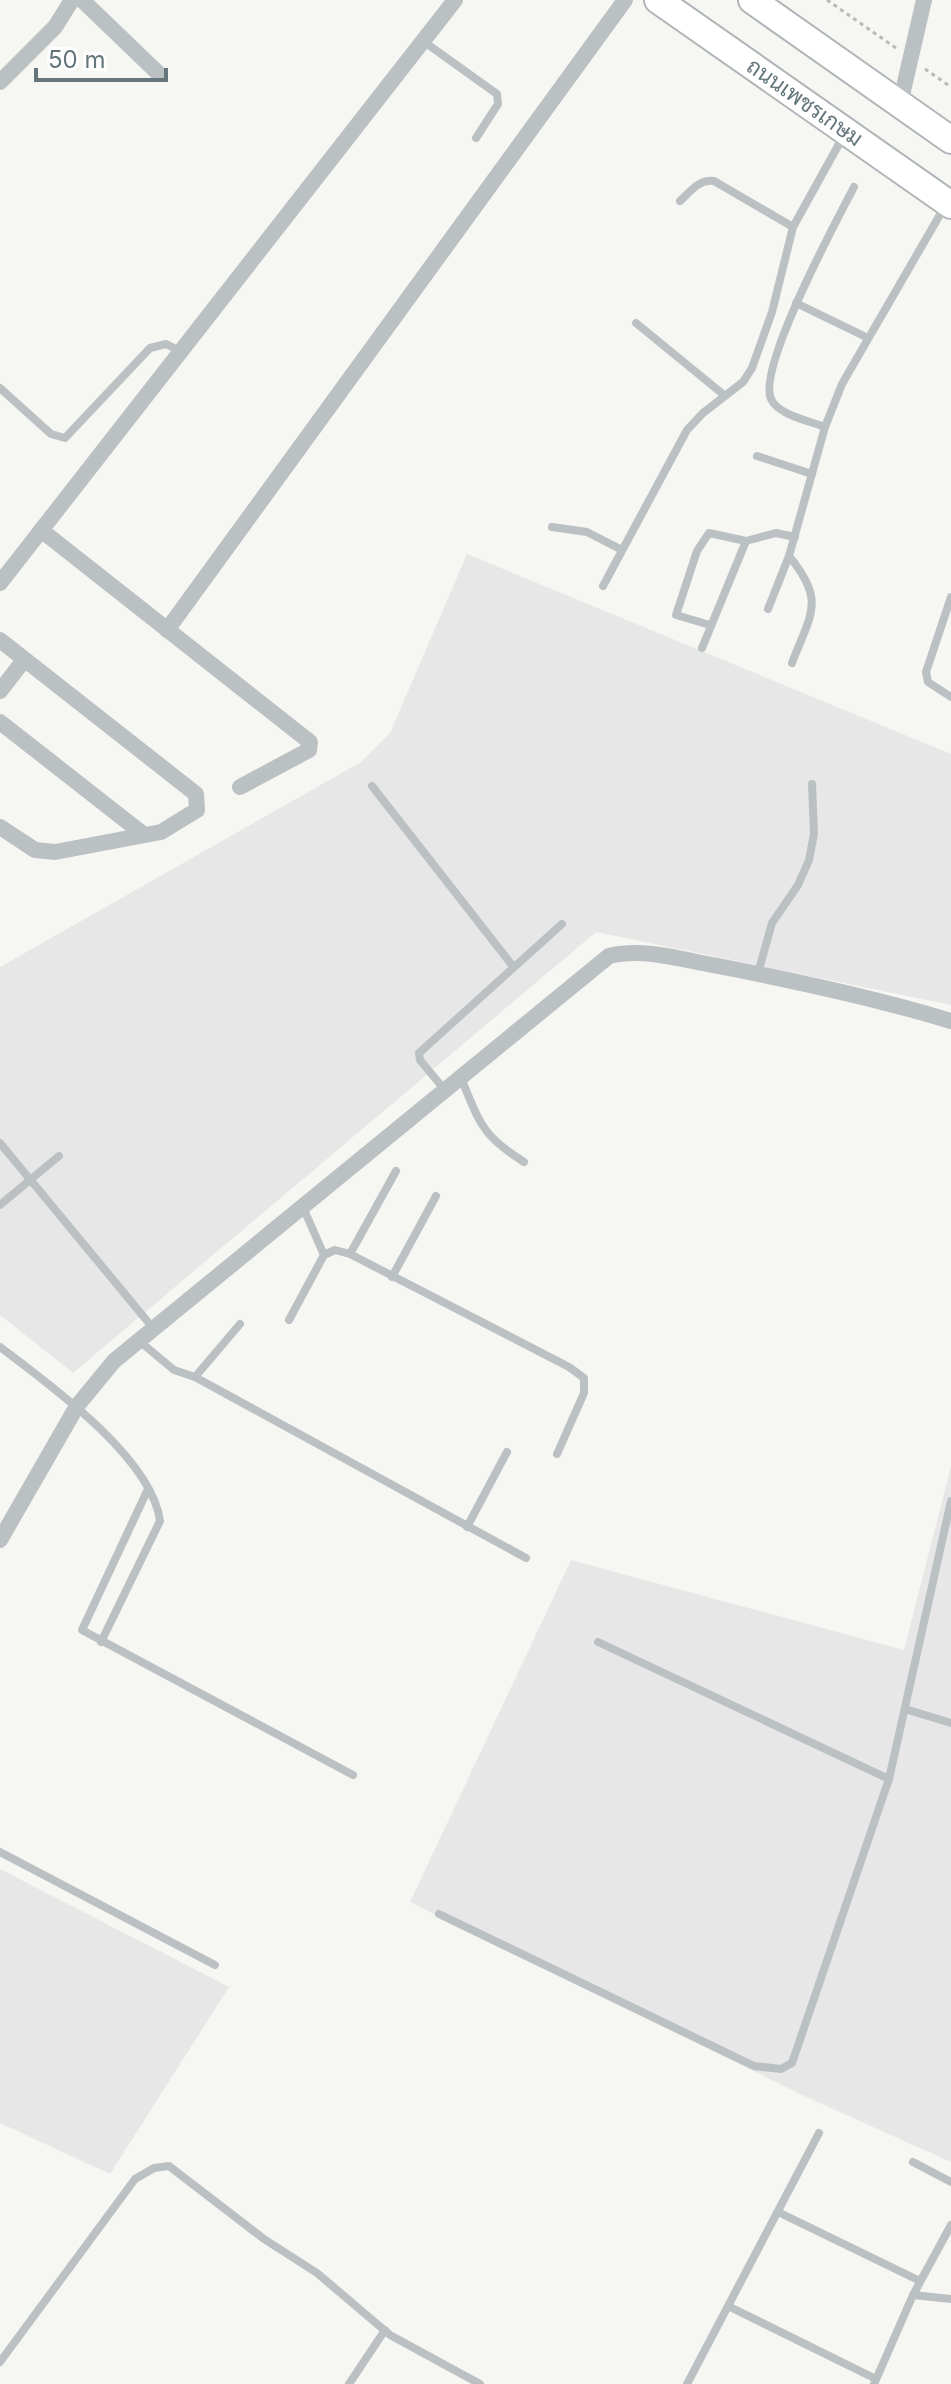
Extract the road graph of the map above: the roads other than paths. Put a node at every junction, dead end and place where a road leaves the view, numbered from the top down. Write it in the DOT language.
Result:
graph roads {
  1 [pos="72,0"];
  2 [pos="82,0"];
  3 [pos="455,0"];
  4 [pos="625,0"];
  5 [pos="658,0"];
  6 [pos="752,0"];
  7 [pos="924,0"];
  8 [pos="423,41"];
  9 [pos="158,73"];
  10 [pos="0,82"];
  11 [pos="900,104"];
  12 [pos="846,131"];
  13 [pos="950,136"];
  14 [pos="476,138"];
  15 [pos="854,187"];
  16 [pos="680,201"];
  17 [pos="949,204"];
  18 [pos="793,227"];
  19 [pos="796,303"];
  20 [pos="636,323"];
  21 [pos="866,337"];
  22 [pos="181,351"];
  23 [pos="0,388"];
  24 [pos="724,395"];
  25 [pos="825,427"];
  26 [pos="757,456"];
  27 [pos="812,474"];
  28 [pos="552,527"];
  29 [pos="41,530"];
  30 [pos="795,537"];
  31 [pos="746,541"];
  32 [pos="622,550"];
  33 [pos="789,556"];
  34 [pos="1,579"];
  35 [pos="603,586"];
  36 [pos="951,597"];
  37 [pos="768,609"];
  38 [pos="710,625"];
  39 [pos="167,630"];
  40 [pos="0,640"];
  41 [pos="702,648"];
  42 [pos="24,660"];
  43 [pos="792,663"];
  44 [pos="0,691"];
  45 [pos="951,697"];
  46 [pos="0,722"];
  47 [pos="812,784"];
  48 [pos="372,786"];
  49 [pos="240,787"];
  50 [pos="0,827"];
  51 [pos="143,834"];
  52 [pos="562,924"];
  53 [pos="512,965"];
  54 [pos="757,974"];
  55 [pos="951,1021"];
  56 [pos="460,1077"];
  57 [pos="444,1089"];
  58 [pos="0,1143"];
  59 [pos="59,1156"];
  60 [pos="524,1162"];
  61 [pos="396,1171"];
  62 [pos="29,1180"];
  63 [pos="436,1196"];
  64 [pos="0,1205"];
  65 [pos="302,1205"];
  66 [pos="350,1254"];
  67 [pos="324,1255"];
  68 [pos="392,1277"];
  69 [pos="289,1320"];
  70 [pos="240,1324"];
  71 [pos="153,1328"];
  72 [pos="138,1340"];
  73 [pos="0,1347"];
  74 [pos="195,1377"];
  75 [pos="77,1406"];
  76 [pos="507,1452"];
  77 [pos="557,1454"];
  78 [pos="148,1489"];
  79 [pos="951,1501"];
  80 [pos="467,1527"];
  81 [pos="948,1533"];
  82 [pos="0,1540"];
  83 [pos="526,1558"];
  84 [pos="101,1642"];
  85 [pos="598,1642"];
  86 [pos="905,1709"];
  87 [pos="951,1723"];
  88 [pos="353,1775"];
  89 [pos="889,1779"];
  90 [pos="0,1852"];
  91 [pos="439,1914"];
  92 [pos="215,1965"];
  93 [pos="819,2133"];
  94 [pos="913,2162"];
  95 [pos="951,2182"];
  96 [pos="778,2212"];
  97 [pos="951,2225"];
  98 [pos="920,2281"];
  99 [pos="913,2295"];
  100 [pos="951,2299"];
  101 [pos="730,2307"];
  102 [pos="385,2330"];
  103 [pos="0,2362"];
  104 [pos="875,2382"];
  105 [pos="349,2384"];
  106 [pos="480,2384"];
  107 [pos="687,2384"];
  1 -- 10 [label="street"];
  2 -- 9 [label="street"];
  3 -- 8 [label="street"];
  4 -- 39 [label="street"];
  5 -- 12 [label="main road, ถนนเพชรเกษม"];
  6 -- 11 [label="main road"];
  7 -- 11 [label="street"];
  8 -- 14 [label="lane"];
  8 -- 22 [label="street"];
  11 -- 13 [label="main road"];
  12 -- 17 [label="main road, ถนนเพชรเกษม"];
  12 -- 18 [label="lane"];
  15 -- 19 [label="lane"];
  16 -- 18 [label="lane"];
  17 -- 21 [label="lane"];
  18 -- 24 [label="lane"];
  19 -- 21 [label="lane"];
  19 -- 25 [label="lane"];
  20 -- 24 [label="lane"];
  21 -- 25 [label="lane"];
  22 -- 23 [label="lane"];
  22 -- 29 [label="street"];
  24 -- 32 [label="lane"];
  25 -- 27 [label="lane"];
  26 -- 27 [label="lane"];
  27 -- 30 [label="lane"];
  28 -- 32 [label="lane"];
  29 -- 34 [label="street"];
  29 -- 39 [label="street"];
  30 -- 31 [label="lane"];
  30 -- 33 [label="lane"];
  31 -- 38 [label="lane"];
  31 -- 38 [label="lane"];
  32 -- 35 [label="lane"];
  33 -- 37 [label="lane"];
  33 -- 43 [label="lane"];
  36 -- 45 [label="lane"];
  38 -- 41 [label="lane"];
  39 -- 49 [label="street"];
  40 -- 42 [label="street"];
  42 -- 44 [label="street"];
  42 -- 51 [label="street"];
  46 -- 51 [label="street"];
  47 -- 54 [label="lane"];
  48 -- 53 [label="lane"];
  50 -- 51 [label="street"];
  52 -- 53 [label="lane"];
  53 -- 57 [label="lane"];
  54 -- 55 [label="street"];
  54 -- 56 [label="street"];
  56 -- 57 [label="street"];
  56 -- 60 [label="lane"];
  57 -- 65 [label="street"];
  58 -- 62 [label="lane"];
  59 -- 62 [label="lane"];
  61 -- 66 [label="lane"];
  62 -- 64 [label="lane"];
  62 -- 71 [label="lane"];
  63 -- 68 [label="lane"];
  65 -- 67 [label="lane"];
  65 -- 71 [label="street"];
  66 -- 67 [label="lane"];
  66 -- 68 [label="lane"];
  67 -- 69 [label="lane"];
  68 -- 77 [label="lane"];
  70 -- 74 [label="lane"];
  71 -- 72 [label="street"];
  72 -- 74 [label="lane"];
  72 -- 75 [label="street"];
  73 -- 75 [label="lane"];
  74 -- 80 [label="lane"];
  75 -- 78 [label="lane"];
  75 -- 82 [label="street"];
  76 -- 80 [label="lane"];
  78 -- 84 [label="lane"];
  78 -- 84 [label="lane"];
  79 -- 81 [label="lane"];
  80 -- 83 [label="lane"];
  81 -- 86 [label="lane"];
  84 -- 88 [label="lane"];
  85 -- 89 [label="lane"];
  86 -- 87 [label="lane"];
  86 -- 89 [label="lane"];
  89 -- 91 [label="lane"];
  90 -- 92 [label="lane"];
  93 -- 96 [label="lane"];
  94 -- 95 [label="lane"];
  96 -- 98 [label="lane"];
  96 -- 101 [label="lane"];
  97 -- 98 [label="lane"];
  98 -- 99 [label="lane"];
  99 -- 100 [label="lane"];
  99 -- 104 [label="lane"];
  101 -- 104 [label="lane"];
  101 -- 107 [label="lane"];
  102 -- 103 [label="lane"];
  102 -- 105 [label="lane"];
  102 -- 106 [label="lane"];
}
